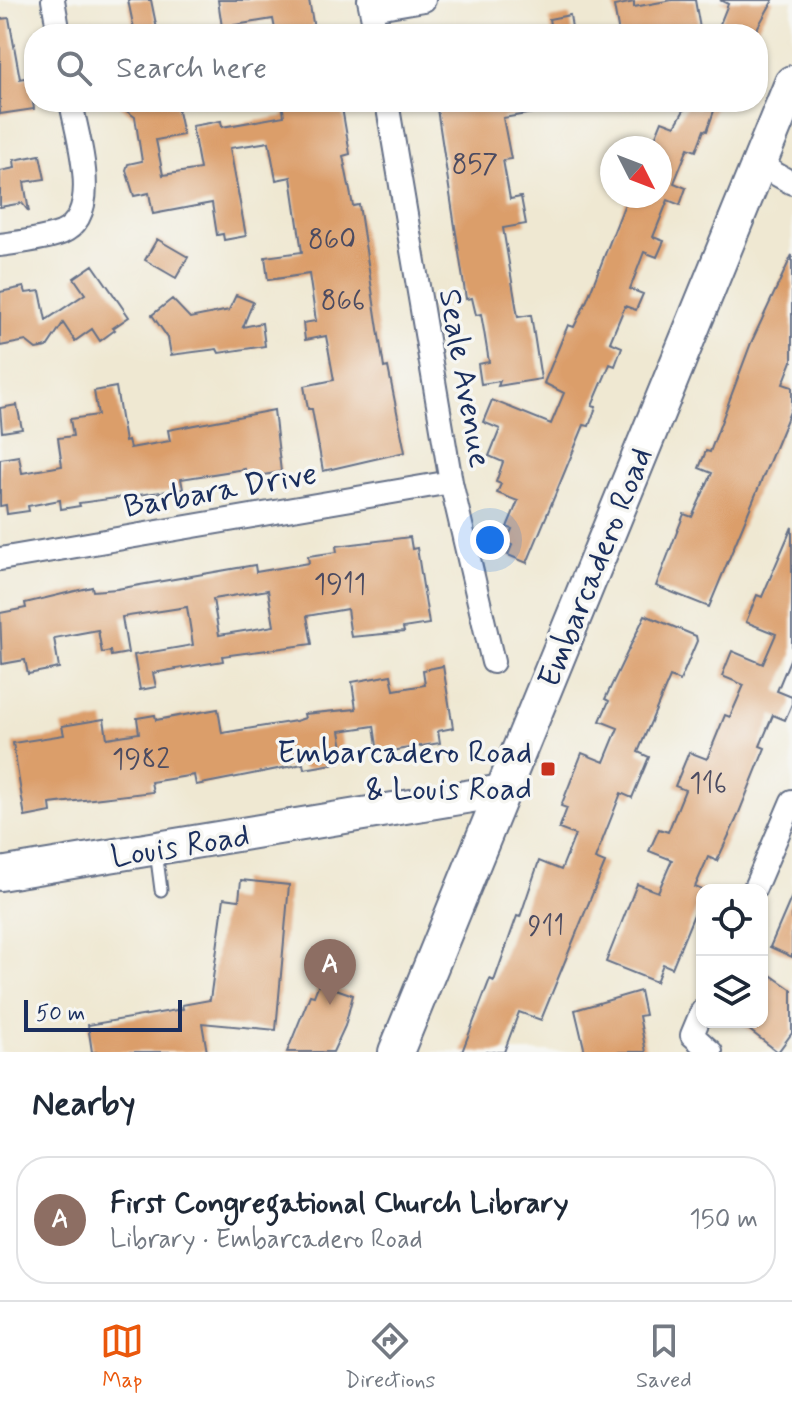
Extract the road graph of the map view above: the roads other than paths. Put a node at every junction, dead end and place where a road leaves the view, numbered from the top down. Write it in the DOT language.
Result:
graph roads {
  1 [pos="53,0"];
  2 [pos="424,0"];
  3 [pos="370,4"];
  4 [pos="57,24"];
  5 [pos="374,24"];
  6 [pos="792,83"];
  7 [pos="73,112"];
  8 [pos="389,112"];
  9 [pos="758,164"];
  10 [pos="792,183"];
  11 [pos="0,245"];
  12 [pos="451,482"];
  13 [pos="0,559"];
  14 [pos="493,662"];
  15 [pos="502,791"];
  16 [pos="792,801"];
  17 [pos="169,846"];
  18 [pos="0,874"];
  19 [pos="757,884"];
  20 [pos="161,890"];
  21 [pos="696,1025"];
  22 [pos="396,1052"];
  23 [pos="711,1052"];
  1 -- 4 [label="street"];
  2 -- 3 [label="street"];
  3 -- 5 [label="street"];
  6 -- 9 [label="main road, Embarcadero Road"];
  7 -- 11 [label="street"];
  8 -- 12 [label="street, Seale Avenue"];
  9 -- 10 [label="street"];
  9 -- 15 [label="main road, Embarcadero Road"];
  12 -- 13 [label="street, Barbara Drive"];
  12 -- 14 [label="street, Seale Avenue"];
  15 -- 17 [label="street, Louis Road"];
  15 -- 22 [label="main road, Embarcadero Road"];
  16 -- 19 [label="street"];
  17 -- 18 [label="street, Louis Road"];
  17 -- 20 [label="lane"];
  21 -- 23 [label="street"];
}
